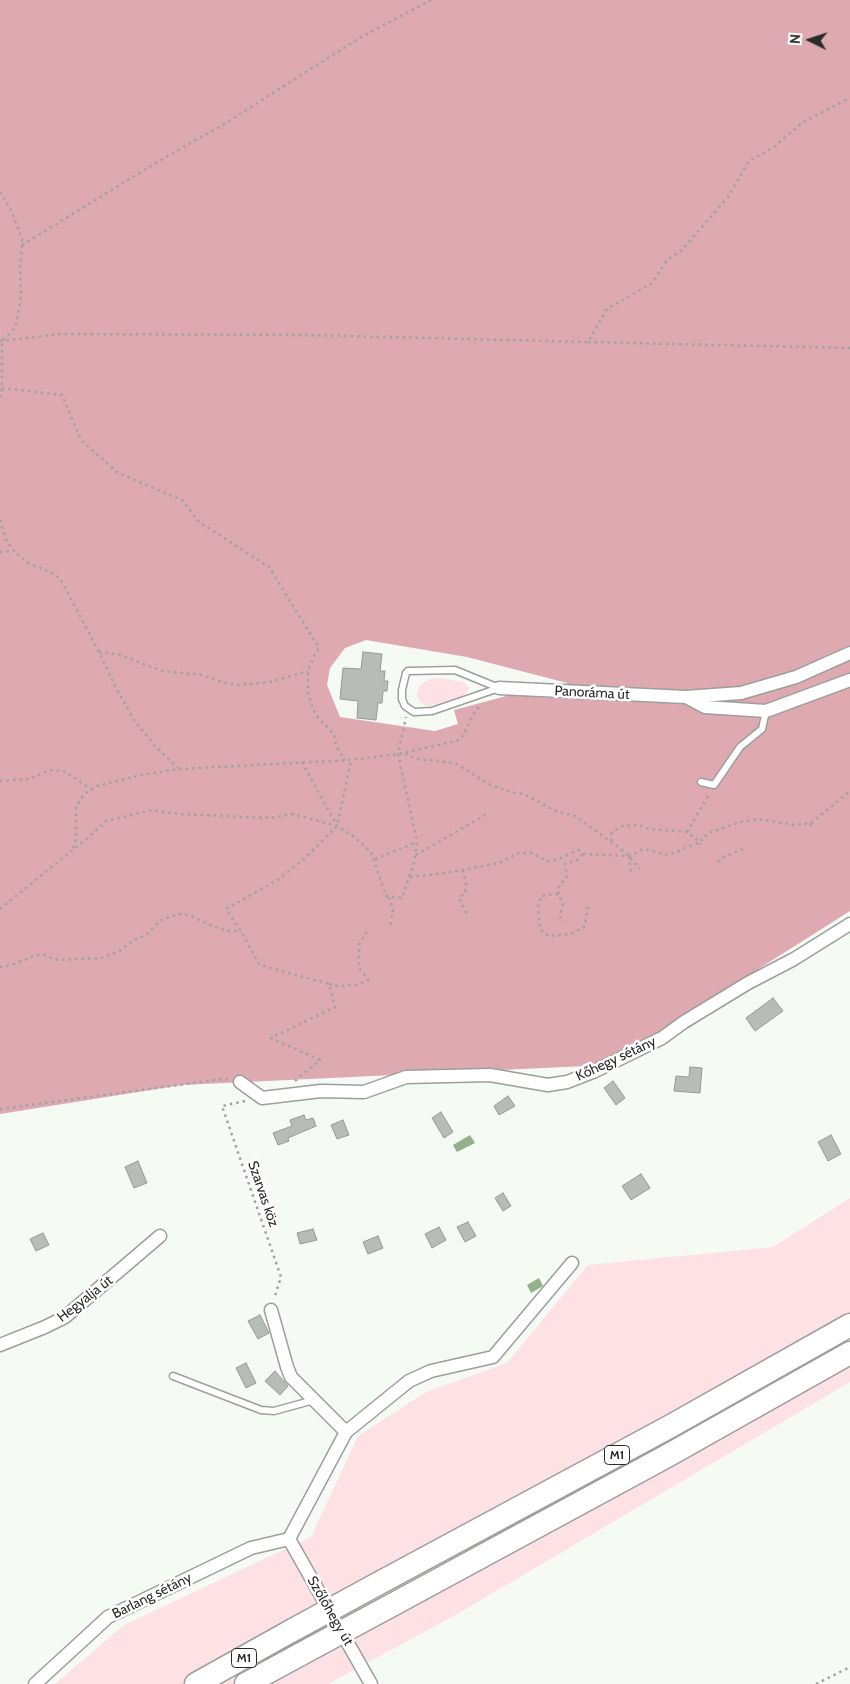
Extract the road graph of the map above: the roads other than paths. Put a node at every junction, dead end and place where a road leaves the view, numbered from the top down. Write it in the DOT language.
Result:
graph roads {
  1 [pos="850,653"];
  2 [pos="850,680"];
  3 [pos="499,688"];
  4 [pos="686,697"];
  5 [pos="766,711"];
  6 [pos="701,782"];
  7 [pos="850,924"];
  8 [pos="240,1082"];
  9 [pos="160,1236"];
  10 [pos="572,1263"];
  11 [pos="271,1310"];
  12 [pos="850,1325"];
  13 [pos="0,1345"];
  14 [pos="850,1353"];
  15 [pos="173,1376"];
  16 [pos="315,1400"];
  17 [pos="346,1432"];
  18 [pos="289,1539"];
  19 [pos="35,1684"];
  20 [pos="196,1684"];
  21 [pos="246,1684"];
  22 [pos="371,1684"];
  1 -- 4 [label="street, Panoráma út"];
  2 -- 5 [label="street, Panoráma út"];
  3 -- 3 [label="lane"];
  3 -- 4 [label="street, Panoráma út"];
  4 -- 5 [label="street, Panoráma út"];
  5 -- 6 [label="lane"];
  7 -- 8 [label="street, Kőhegy sétány"];
  9 -- 13 [label="street, Hegyalja út"];
  10 -- 17 [label="street"];
  11 -- 16 [label="street"];
  12 -- 20 [label="highway, M1, bridge"];
  14 -- 21 [label="highway, M1, bridge"];
  15 -- 16 [label="lane"];
  16 -- 17 [label="street"];
  17 -- 18 [label="street"];
  18 -- 19 [label="street, Barlang sétány"];
  18 -- 22 [label="street, Szőlőhegy út"];
}
